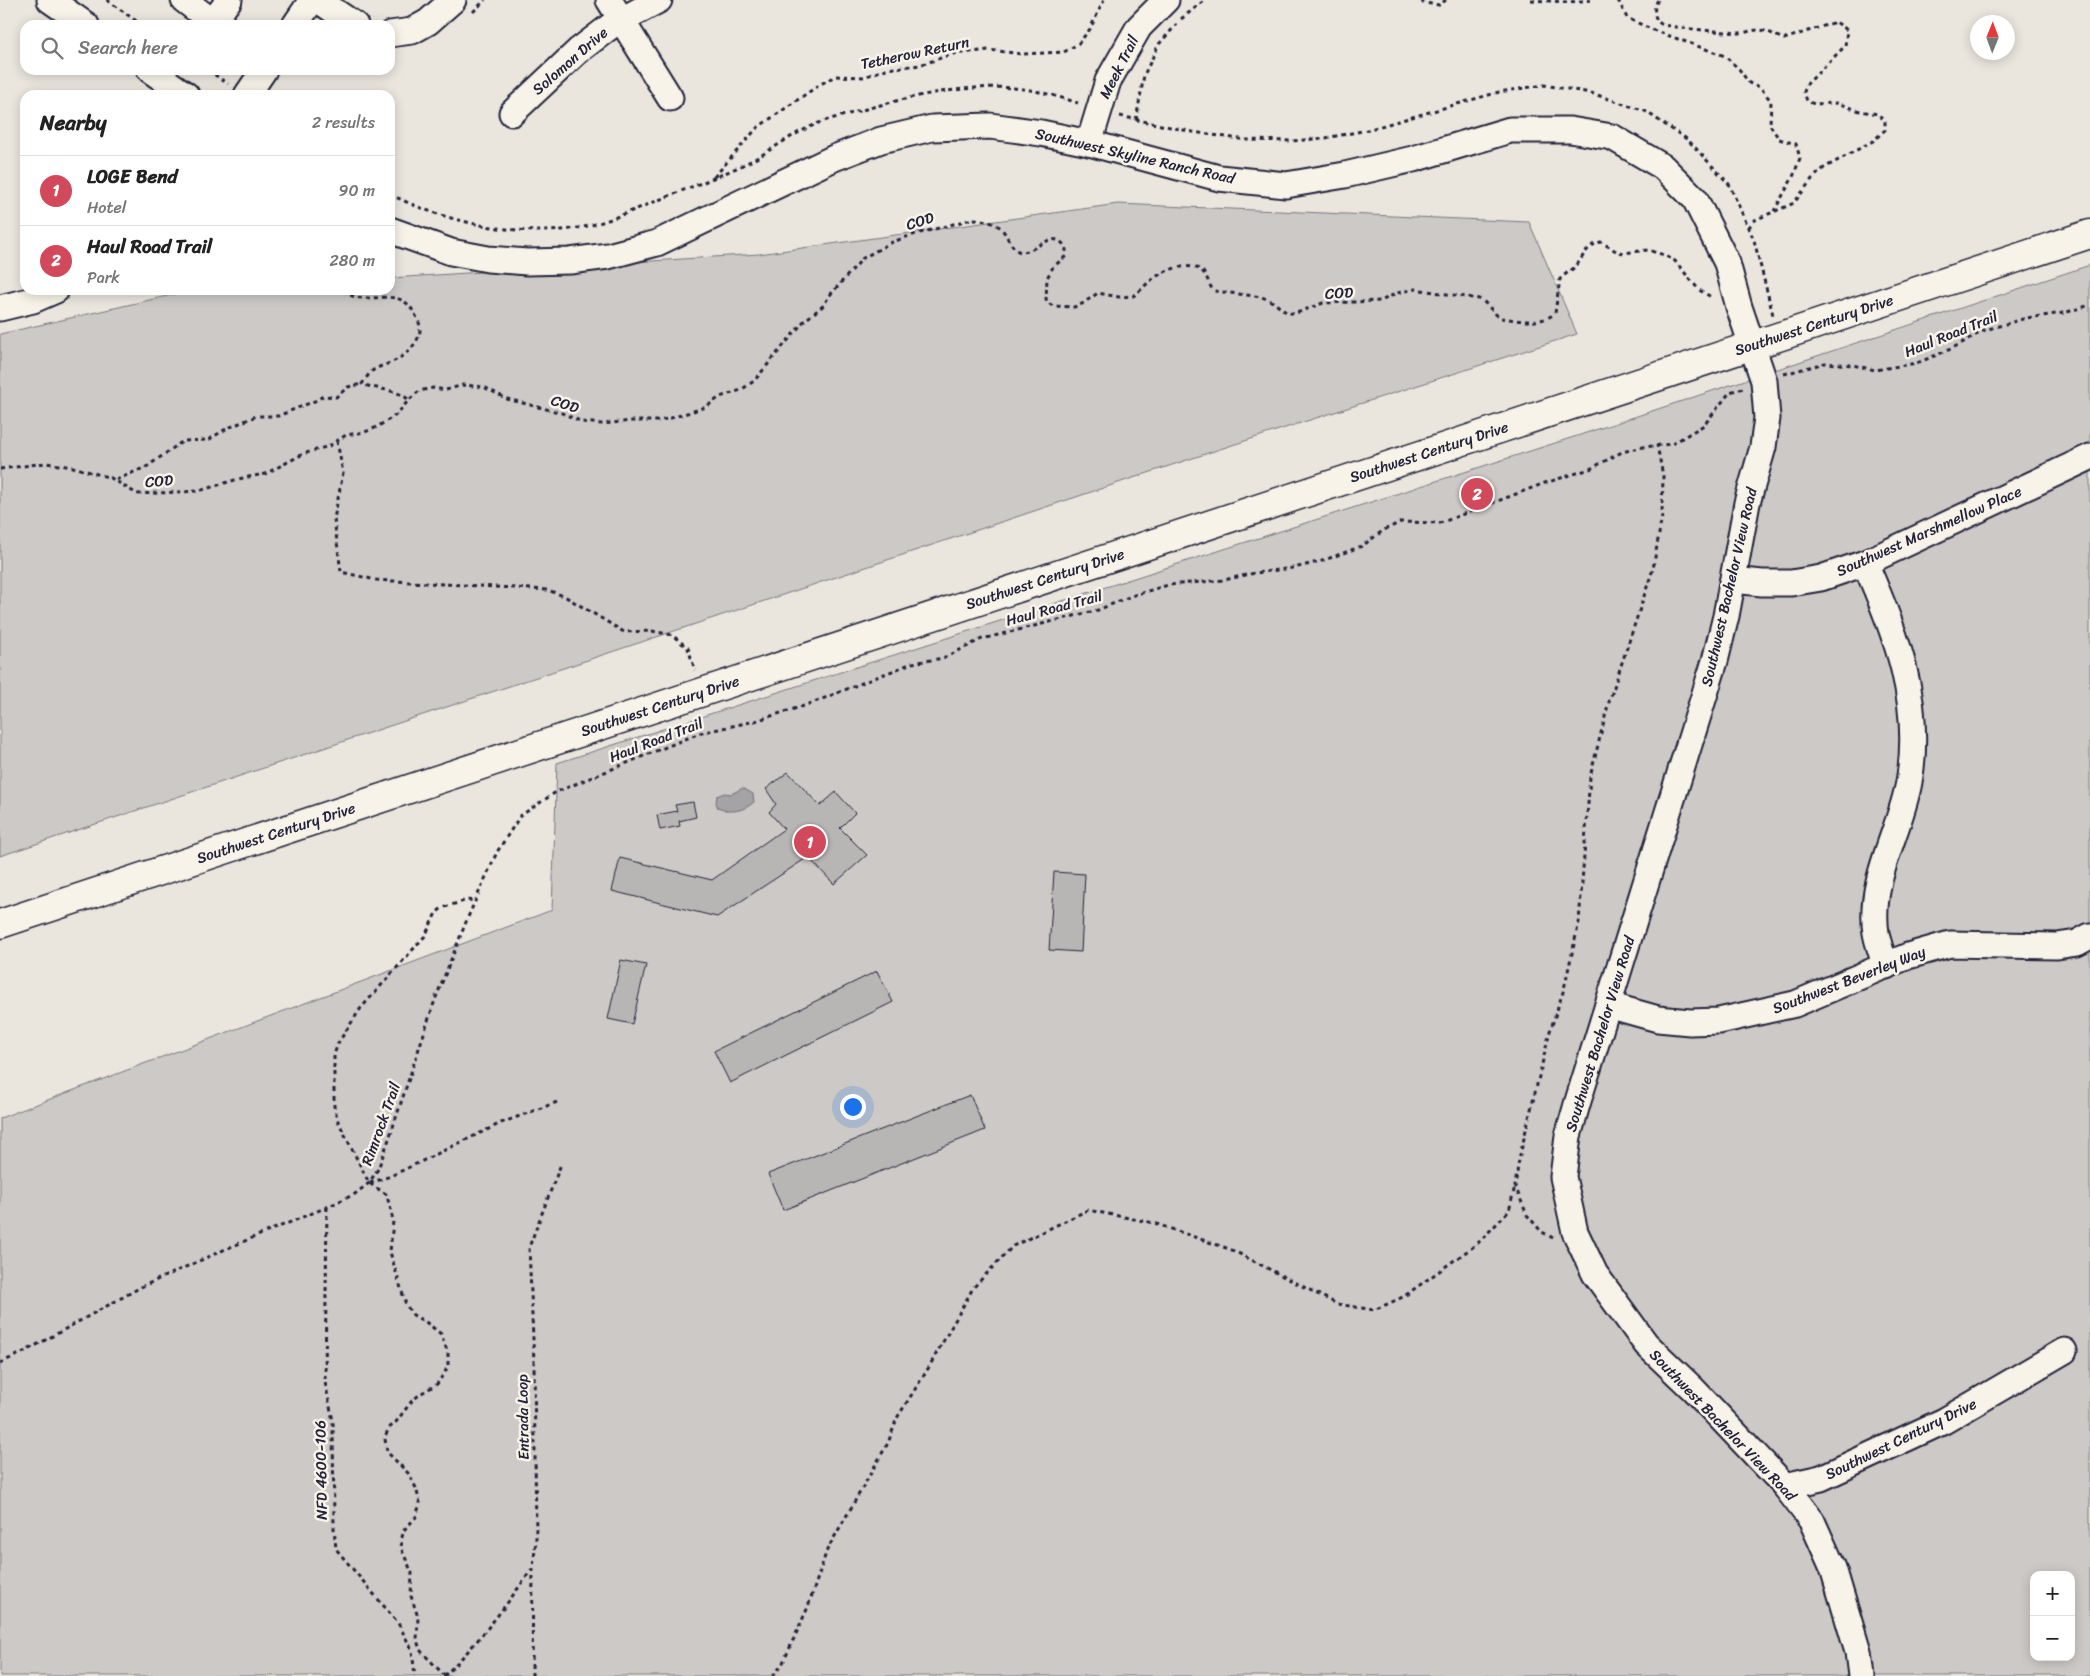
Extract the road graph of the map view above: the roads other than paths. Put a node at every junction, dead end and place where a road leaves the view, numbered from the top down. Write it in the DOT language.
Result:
graph roads {
  1 [pos="50,0"];
  2 [pos="184,0"];
  3 [pos="229,0"];
  4 [pos="312,0"];
  5 [pos="318,0"];
  6 [pos="453,0"];
  7 [pos="659,0"];
  8 [pos="1166,0"];
  9 [pos="615,10"];
  10 [pos="79,20"];
  11 [pos="210,20"];
  12 [pos="214,20"];
  13 [pos="298,20"];
  14 [pos="348,20"];
  15 [pos="395,34"];
  16 [pos="157,75"];
  17 [pos="261,75"];
  18 [pos="179,90"];
  19 [pos="250,90"];
  20 [pos="670,98"];
  21 [pos="512,113"];
  22 [pos="1089,143"];
  23 [pos="395,232"];
  24 [pos="2090,234"];
  25 [pos="44,295"];
  26 [pos="0,308"];
  27 [pos="1752,344"];
  28 [pos="2090,457"];
  29 [pos="1865,563"];
  30 [pos="1733,580"];
  31 [pos="0,924"];
  32 [pos="2090,936"];
  33 [pos="1886,966"];
  34 [pos="1608,1004"];
  35 [pos="2064,1352"];
  36 [pos="1785,1486"];
  37 [pos="1861,1676"];
  1 -- 10 [label="street"];
  2 -- 11 [label="street"];
  3 -- 12 [label="street"];
  4 -- 13 [label="street"];
  5 -- 14 [label="street"];
  6 -- 15 [label="street"];
  7 -- 9 [label="street, Solomon Drive"];
  8 -- 22 [label="street, Meek Trail"];
  9 -- 20 [label="street"];
  9 -- 21 [label="street, Solomon Drive"];
  16 -- 18 [label="street"];
  17 -- 19 [label="street"];
  22 -- 23 [label="street, Southwest Skyline Ranch Road"];
  22 -- 27 [label="street, Southwest Skyline Ranch Road"];
  24 -- 27 [label="main road, Southwest Century Drive"];
  25 -- 26 [label="street"];
  27 -- 30 [label="street, Southwest Bachelor View Road"];
  27 -- 31 [label="main road, Southwest Century Drive"];
  28 -- 29 [label="street, Southwest Marshmellow Place"];
  29 -- 30 [label="street, Southwest Marshmellow Place"];
  29 -- 33 [label="street"];
  30 -- 34 [label="street, Southwest Bachelor View Road"];
  32 -- 33 [label="street, Southwest Beverley Way"];
  33 -- 34 [label="street, Southwest Beverley Way"];
  34 -- 36 [label="street, Southwest Bachelor View Road"];
  35 -- 36 [label="street, Southwest Century Drive"];
  36 -- 37 [label="street, Southwest Bachelor View Road"];
}
